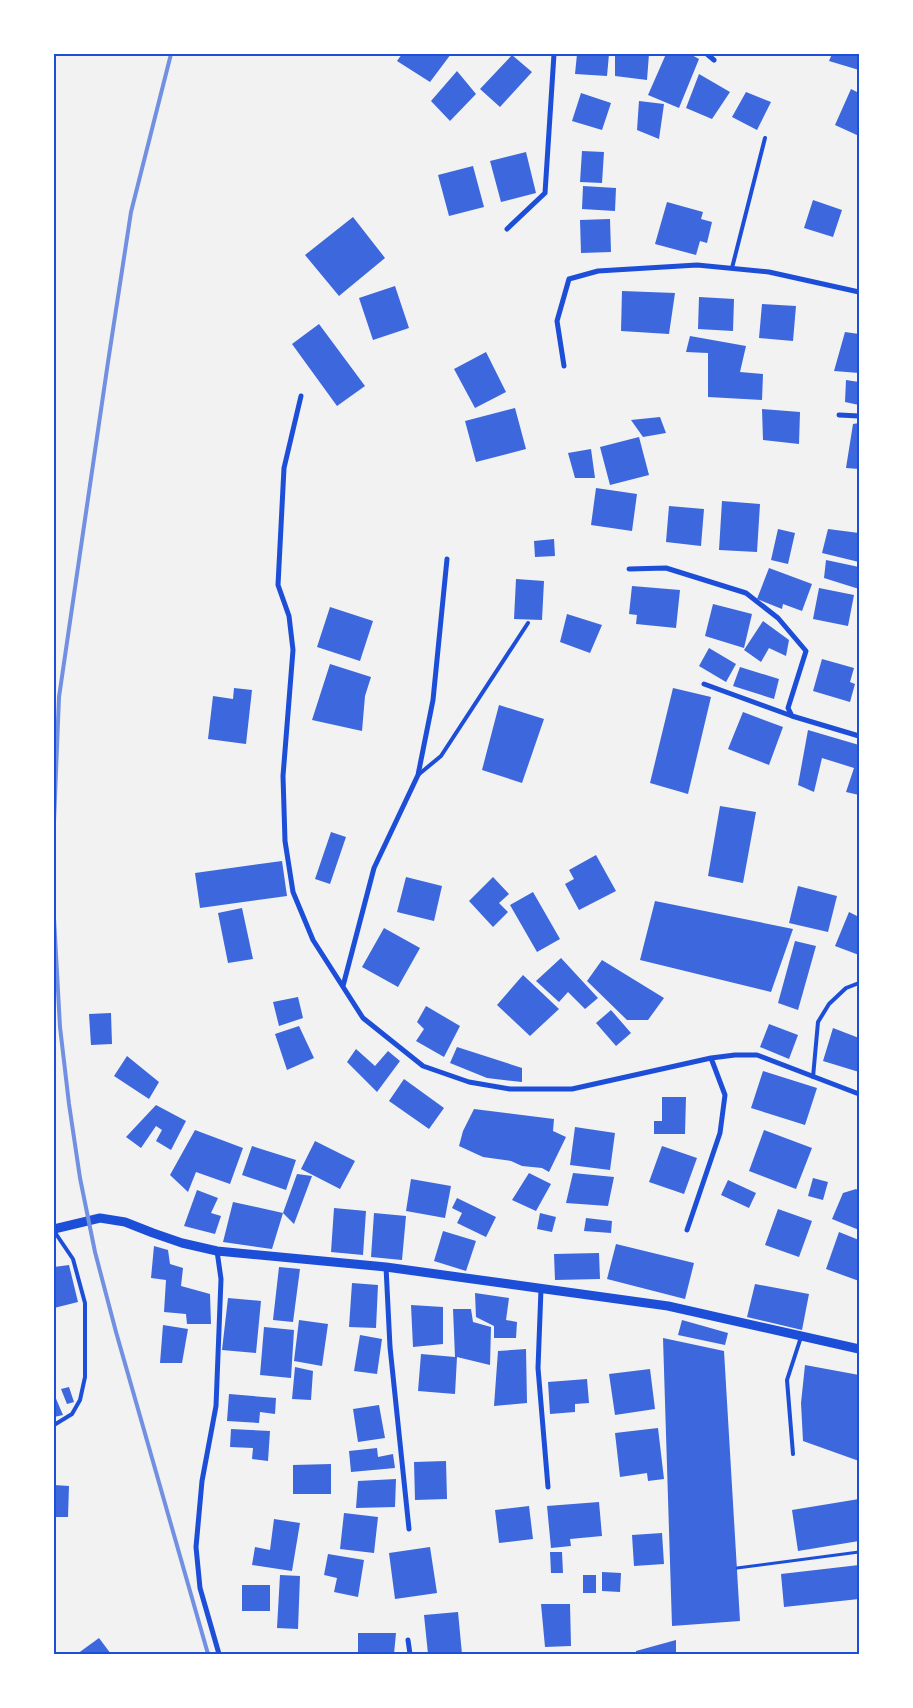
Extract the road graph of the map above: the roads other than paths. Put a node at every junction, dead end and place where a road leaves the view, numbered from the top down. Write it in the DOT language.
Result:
graph roads {
  1 [pos="554,54"];
  2 [pos="707,54"];
  3 [pos="714,60"];
  4 [pos="765,138"];
  5 [pos="507,229"];
  6 [pos="732,268"];
  7 [pos="859,292"];
  8 [pos="564,366"];
  9 [pos="300,396"];
  10 [pos="839,415"];
  11 [pos="859,416"];
  12 [pos="447,559"];
  13 [pos="629,569"];
  14 [pos="528,623"];
  15 [pos="704,684"];
  16 [pos="792,716"];
  17 [pos="859,736"];
  18 [pos="418,775"];
  19 [pos="859,983"];
  20 [pos="343,986"];
  21 [pos="710,1058"];
  22 [pos="813,1077"];
  23 [pos="859,1094"];
  24 [pos="54,1230"];
  25 [pos="687,1230"];
  26 [pos="217,1251"];
  27 [pos="386,1267"];
  28 [pos="541,1289"];
  29 [pos="801,1337"];
  30 [pos="859,1349"];
  31 [pos="54,1425"];
  32 [pos="793,1454"];
  33 [pos="548,1487"];
  34 [pos="409,1529"];
  35 [pos="408,1640"];
  36 [pos="219,1654"];
  37 [pos="410,1654"];
  1 -- 5 [label="street"];
  2 -- 3 [label="street"];
  4 -- 6 [label="lane"];
  6 -- 7 [label="street"];
  6 -- 8 [label="street"];
  9 -- 20 [label="street"];
  10 -- 11 [label="street"];
  12 -- 18 [label="street"];
  13 -- 16 [label="street"];
  14 -- 18 [label="lane"];
  15 -- 16 [label="street"];
  16 -- 17 [label="street"];
  18 -- 20 [label="street"];
  19 -- 22 [label="lane"];
  20 -- 21 [label="street"];
  21 -- 22 [label="street"];
  21 -- 25 [label="street"];
  22 -- 23 [label="street"];
  24 -- 26 [label="street"];
  24 -- 31 [label="lane"];
  26 -- 27 [label="street"];
  26 -- 36 [label="street"];
  27 -- 28 [label="street"];
  27 -- 34 [label="street"];
  28 -- 29 [label="street"];
  28 -- 33 [label="street"];
  29 -- 30 [label="street"];
  29 -- 32 [label="lane"];
  35 -- 37 [label="street"];
}
